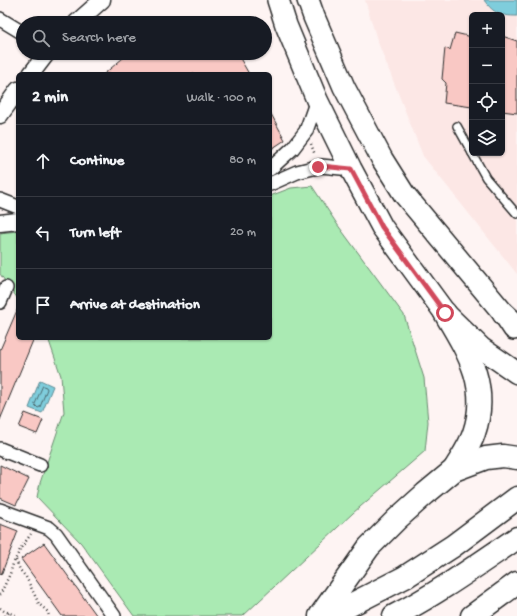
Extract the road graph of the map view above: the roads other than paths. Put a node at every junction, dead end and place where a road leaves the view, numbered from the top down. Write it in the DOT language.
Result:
graph roads {
  1 [pos="102,0"];
  2 [pos="278,0"];
  3 [pos="308,0"];
  4 [pos="84,16"];
  5 [pos="0,19"];
  6 [pos="16,29"];
  7 [pos="42,60"];
  8 [pos="33,72"];
  9 [pos="16,93"];
  10 [pos="317,100"];
  11 [pos="0,115"];
  12 [pos="457,126"];
  13 [pos="469,148"];
  14 [pos="474,156"];
  15 [pos="272,167"];
  16 [pos="351,169"];
  17 [pos="272,183"];
  18 [pos="0,200"];
  19 [pos="16,206"];
  20 [pos="517,214"];
  21 [pos="16,221"];
  22 [pos="0,223"];
  23 [pos="6,288"];
  24 [pos="0,302"];
  25 [pos="445,313"];
  26 [pos="510,320"];
  27 [pos="517,333"];
  28 [pos="517,373"];
  29 [pos="0,449"];
  30 [pos="517,458"];
  31 [pos="40,465"];
  32 [pos="454,470"];
  33 [pos="517,498"];
  34 [pos="0,510"];
  35 [pos="517,538"];
  36 [pos="517,583"];
  37 [pos="114,616"];
  38 [pos="320,616"];
  39 [pos="328,616"];
  40 [pos="394,616"];
  41 [pos="472,616"];
  1 -- 4 [label="street"];
  2 -- 10 [label="main road"];
  3 -- 26 [label="main road"];
  5 -- 6 [label="street"];
  7 -- 8 [label="street"];
  9 -- 11 [label="street"];
  10 -- 15 [label="street"];
  10 -- 16 [label="main road"];
  12 -- 13 [label="lane"];
  14 -- 20 [label="lane"];
  16 -- 17 [label="street"];
  16 -- 25 [label="main road"];
  18 -- 19 [label="street"];
  21 -- 22 [label="street"];
  23 -- 24 [label="street"];
  25 -- 28 [label="main road"];
  25 -- 32 [label="highway"];
  26 -- 27 [label="main road"];
  29 -- 31 [label="street"];
  30 -- 32 [label="highway"];
  32 -- 38 [label="highway"];
  33 -- 39 [label="highway"];
  34 -- 37 [label="street"];
  35 -- 40 [label="highway"];
  36 -- 41 [label="highway"];
}
